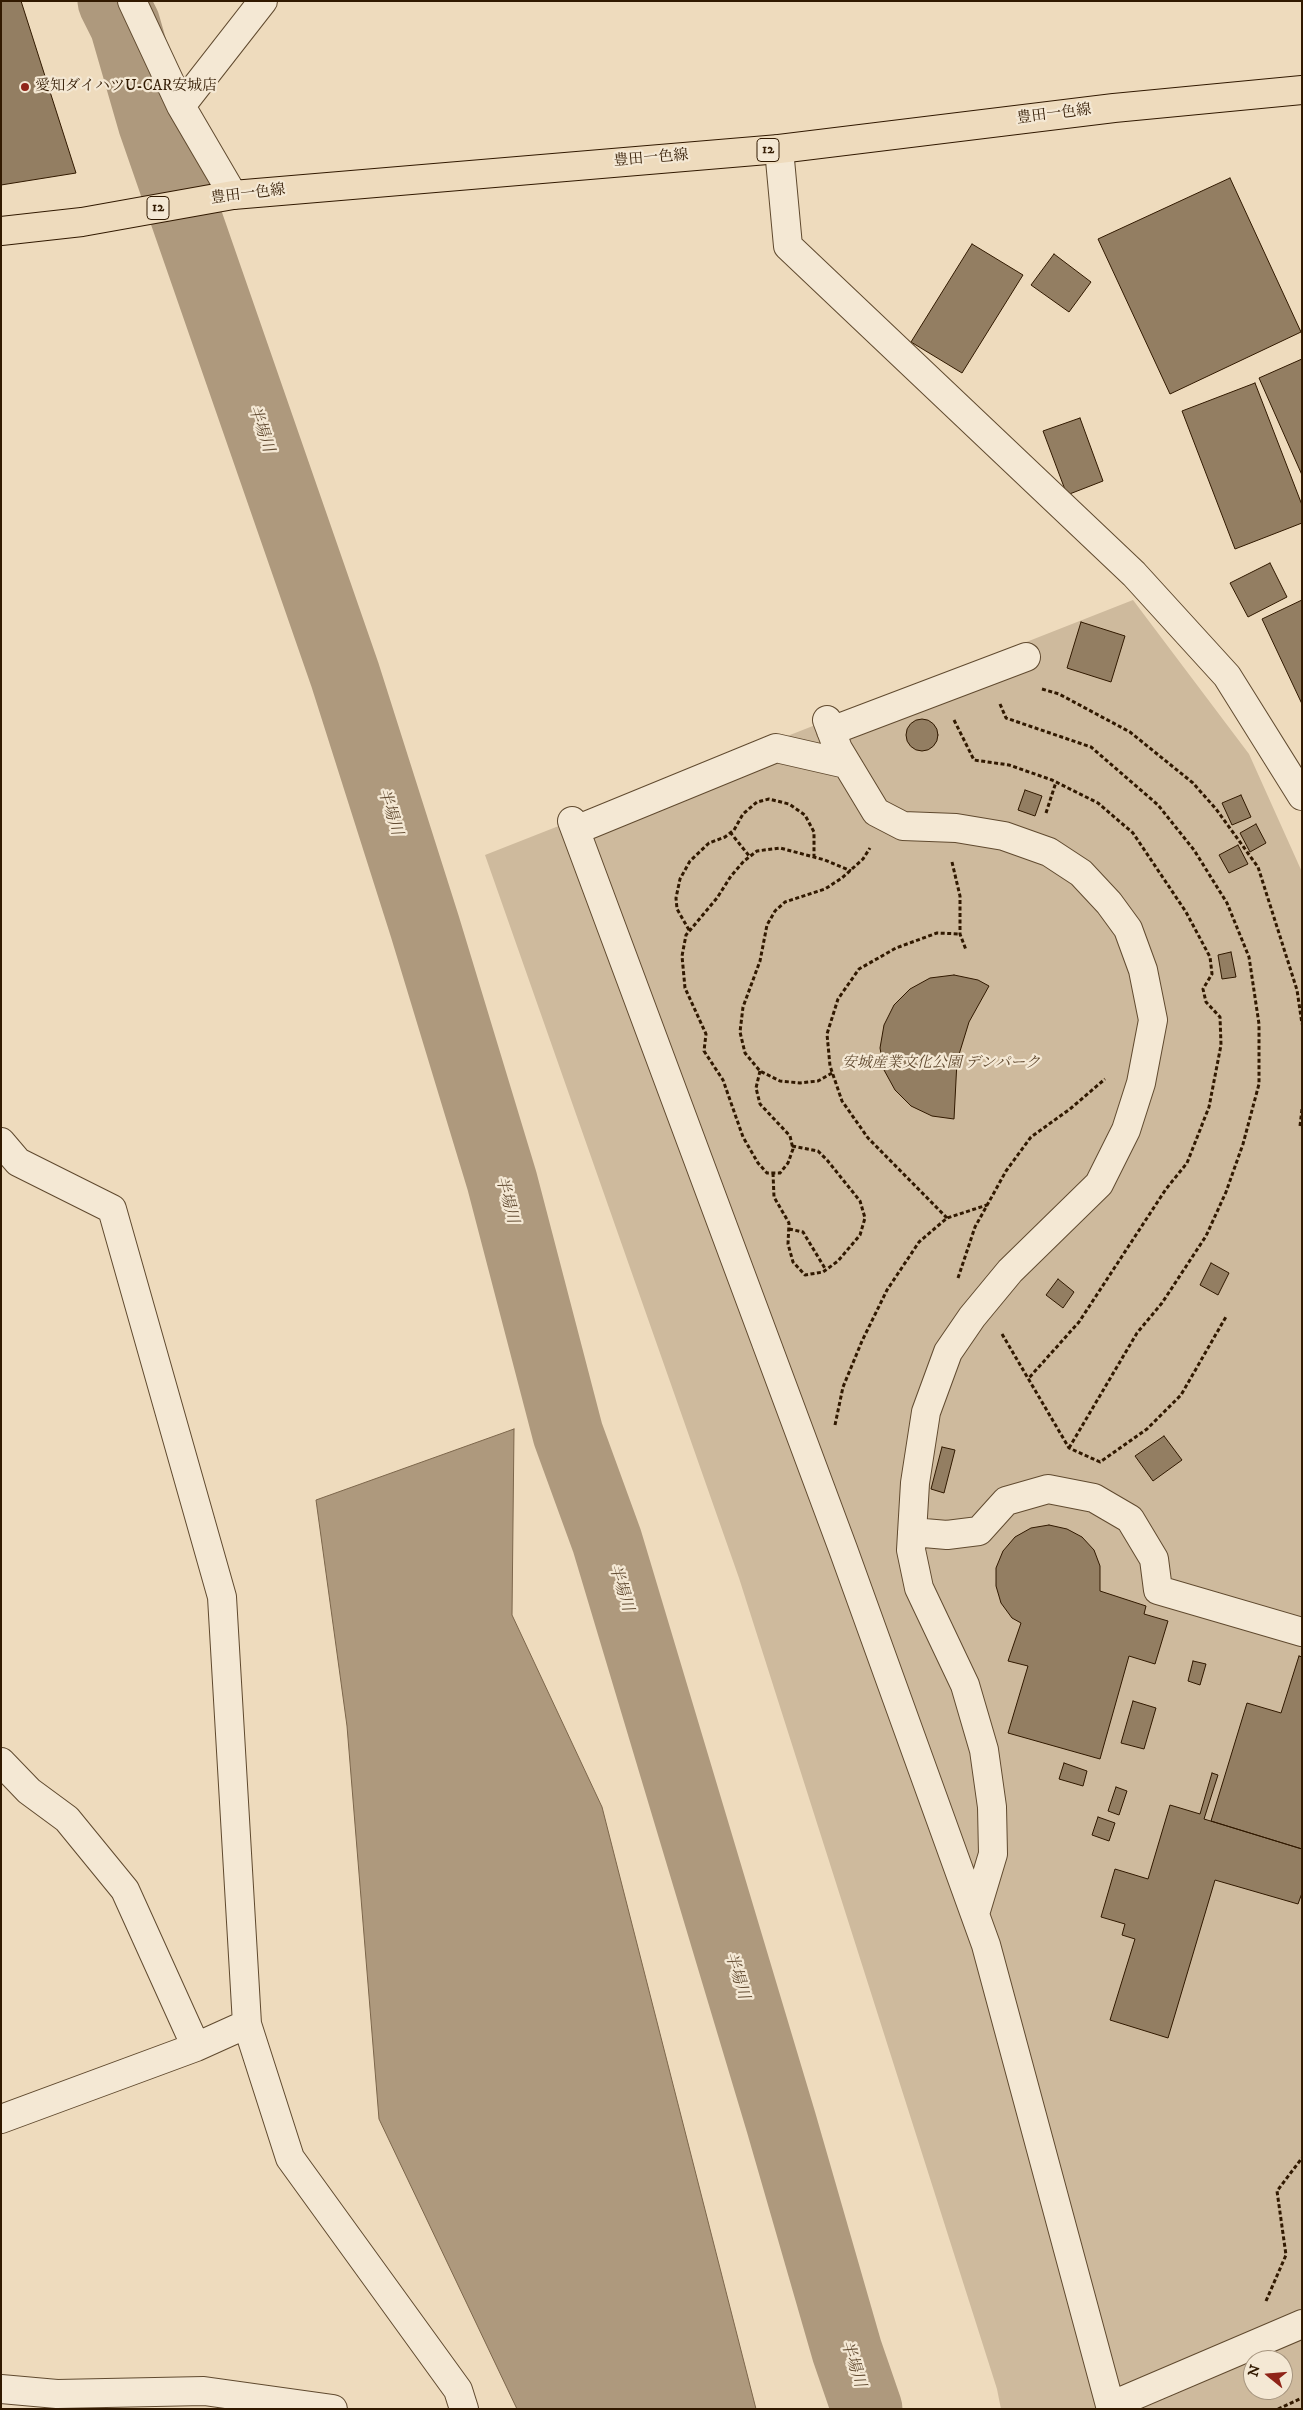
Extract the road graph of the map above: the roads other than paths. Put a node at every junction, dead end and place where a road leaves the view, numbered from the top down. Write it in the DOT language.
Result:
graph roads {
  1 [pos="132,1"];
  2 [pos="263,1"];
  3 [pos="1302,90"];
  4 [pos="182,106"];
  5 [pos="779,149"];
  6 [pos="233,195"];
  7 [pos="1,231"];
  8 [pos="1026,657"];
  9 [pos="846,764"];
  10 [pos="1302,796"];
  11 [pos="1,1142"];
  12 [pos="912,1532"];
  13 [pos="1302,1632"];
  14 [pos="1,1762"];
  15 [pos="974,1914"];
  16 [pos="247,2024"];
  17 [pos="196,2047"];
  18 [pos="1,2119"];
  19 [pos="1302,2324"];
  20 [pos="1,2389"];
  21 [pos="1111,2407"];
  22 [pos="332,2409"];
  23 [pos="464,2409"];
  1 -- 4 [label="street"];
  2 -- 4 [label="street"];
  3 -- 5 [label="main road, 豊田一色線 / 12"];
  4 -- 6 [label="street"];
  5 -- 6 [label="main road, 豊田一色線 / 12"];
  5 -- 10 [label="street"];
  6 -- 7 [label="main road, 豊田一色線 / 12"];
  8 -- 9 [label="street"];
  9 -- 12 [label="street"];
  9 -- 15 [label="street"];
  11 -- 16 [label="street"];
  12 -- 13 [label="street"];
  12 -- 15 [label="street"];
  14 -- 17 [label="street"];
  15 -- 21 [label="street"];
  16 -- 17 [label="street"];
  16 -- 23 [label="street"];
  17 -- 18 [label="street"];
  19 -- 21 [label="street"];
  20 -- 22 [label="street"];
}
